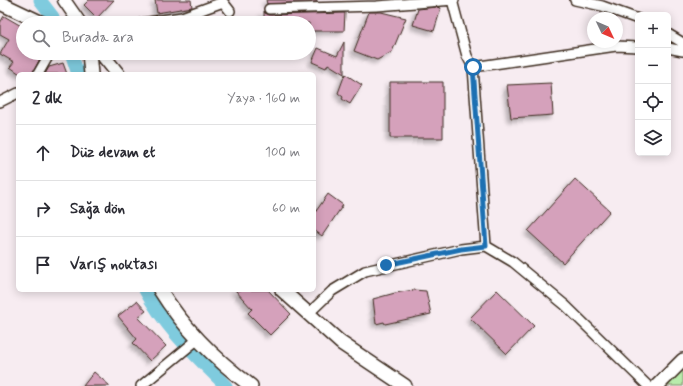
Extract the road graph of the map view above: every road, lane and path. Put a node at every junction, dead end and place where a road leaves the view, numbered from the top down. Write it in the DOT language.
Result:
graph roads {
  1 [pos="64,0"];
  2 [pos="453,0"];
  3 [pos="576,0"];
  4 [pos="0,3"];
  5 [pos="378,3"];
  6 [pos="269,9"];
  7 [pos="230,11"];
  8 [pos="27,16"];
  9 [pos="75,16"];
  10 [pos="185,16"];
  11 [pos="635,18"];
  12 [pos="671,36"];
  13 [pos="683,43"];
  14 [pos="635,47"];
  15 [pos="671,49"];
  16 [pos="683,51"];
  17 [pos="46,60"];
  18 [pos="90,60"];
  19 [pos="107,60"];
  20 [pos="473,67"];
  21 [pos="39,72"];
  22 [pos="91,72"];
  23 [pos="116,72"];
  24 [pos="16,94"];
  25 [pos="0,102"];
  26 [pos="486,246"];
  27 [pos="161,292"];
  28 [pos="284,292"];
  29 [pos="308,314"];
  30 [pos="196,340"];
  31 [pos="683,360"];
  32 [pos="141,386"];
  33 [pos="251,386"];
  34 [pos="405,386"];
  35 [pos="648,386"];
  36 [pos="657,386"];
  1 -- 9 [label="street"];
  2 -- 5 [label="street"];
  2 -- 20 [label="street"];
  3 -- 11 [label="street"];
  4 -- 8 [label="main road"];
  5 -- 6 [label="street"];
  7 -- 10 [label="street"];
  12 -- 13 [label="street"];
  14 -- 20 [label="street"];
  15 -- 16 [label="street"];
  17 -- 21 [label="street"];
  18 -- 22 [label="main road"];
  19 -- 23 [label="main road"];
  20 -- 26 [label="street"];
  24 -- 25 [label="street"];
  26 -- 29 [label="street"];
  26 -- 35 [label="street"];
  27 -- 30 [label="main road"];
  28 -- 29 [label="main road"];
  29 -- 34 [label="main road"];
  30 -- 32 [label="street"];
  30 -- 33 [label="main road"];
  31 -- 36 [label="main road"];
}
